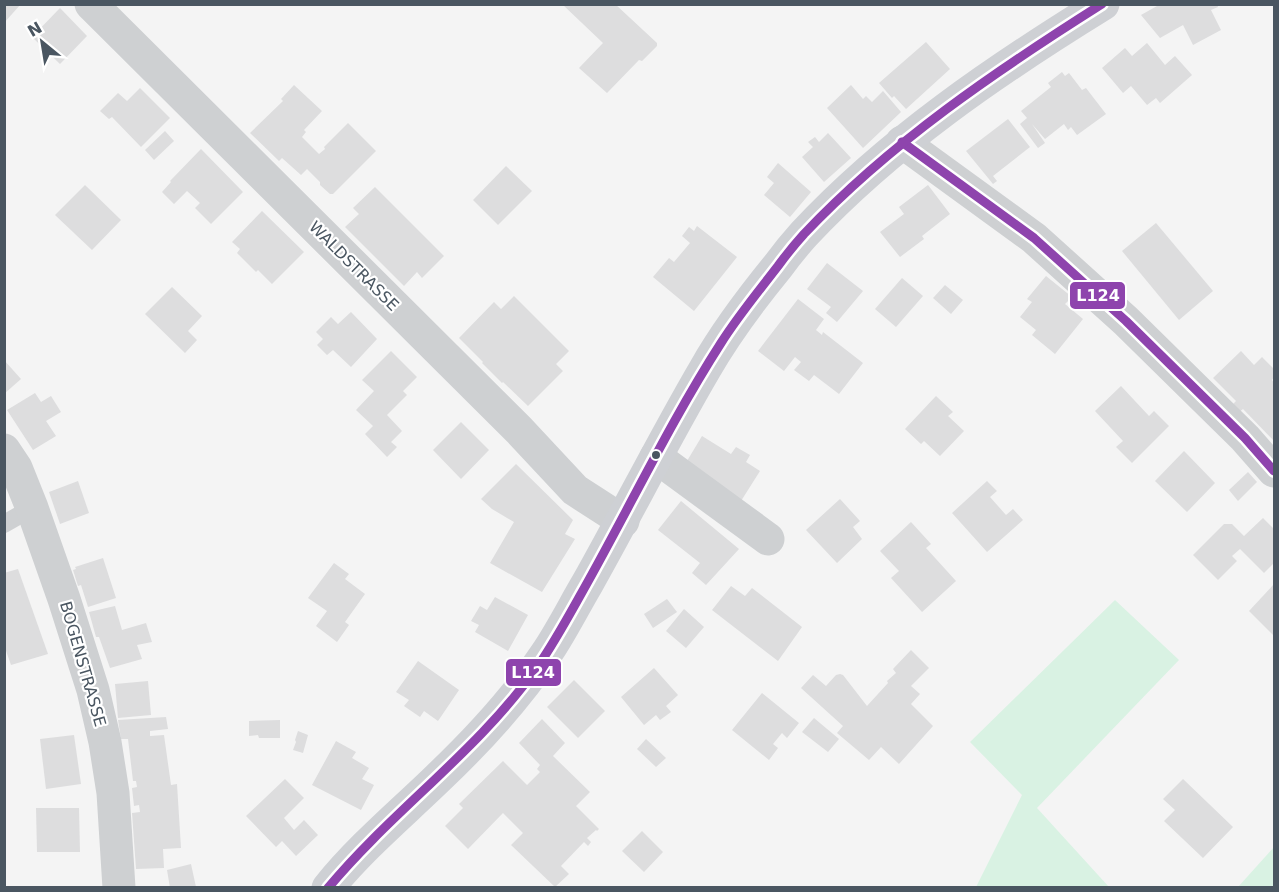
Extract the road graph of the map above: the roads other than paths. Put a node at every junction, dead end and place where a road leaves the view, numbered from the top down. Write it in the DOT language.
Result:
graph roads {
  1 [pos="91,4"];
  2 [pos="1103,4"];
  3 [pos="902,142"];
  4 [pos="4,450"];
  5 [pos="656,457"];
  6 [pos="1275,471"];
  7 [pos="18,516"];
  8 [pos="622,521"];
  9 [pos="768,539"];
  10 [pos="334,885"];
  11 [pos="119,888"];
  1 -- 8 [label="street, WALDSTRASSE"];
  2 -- 3 [label="street"];
  3 -- 5 [label="street"];
  3 -- 6 [label="street"];
  4 -- 7 [label="street, BOGENSTRASSE"];
  5 -- 8 [label="street"];
  5 -- 9 [label="street"];
  7 -- 11 [label="street, BOGENSTRASSE"];
  8 -- 10 [label="street"];
}
